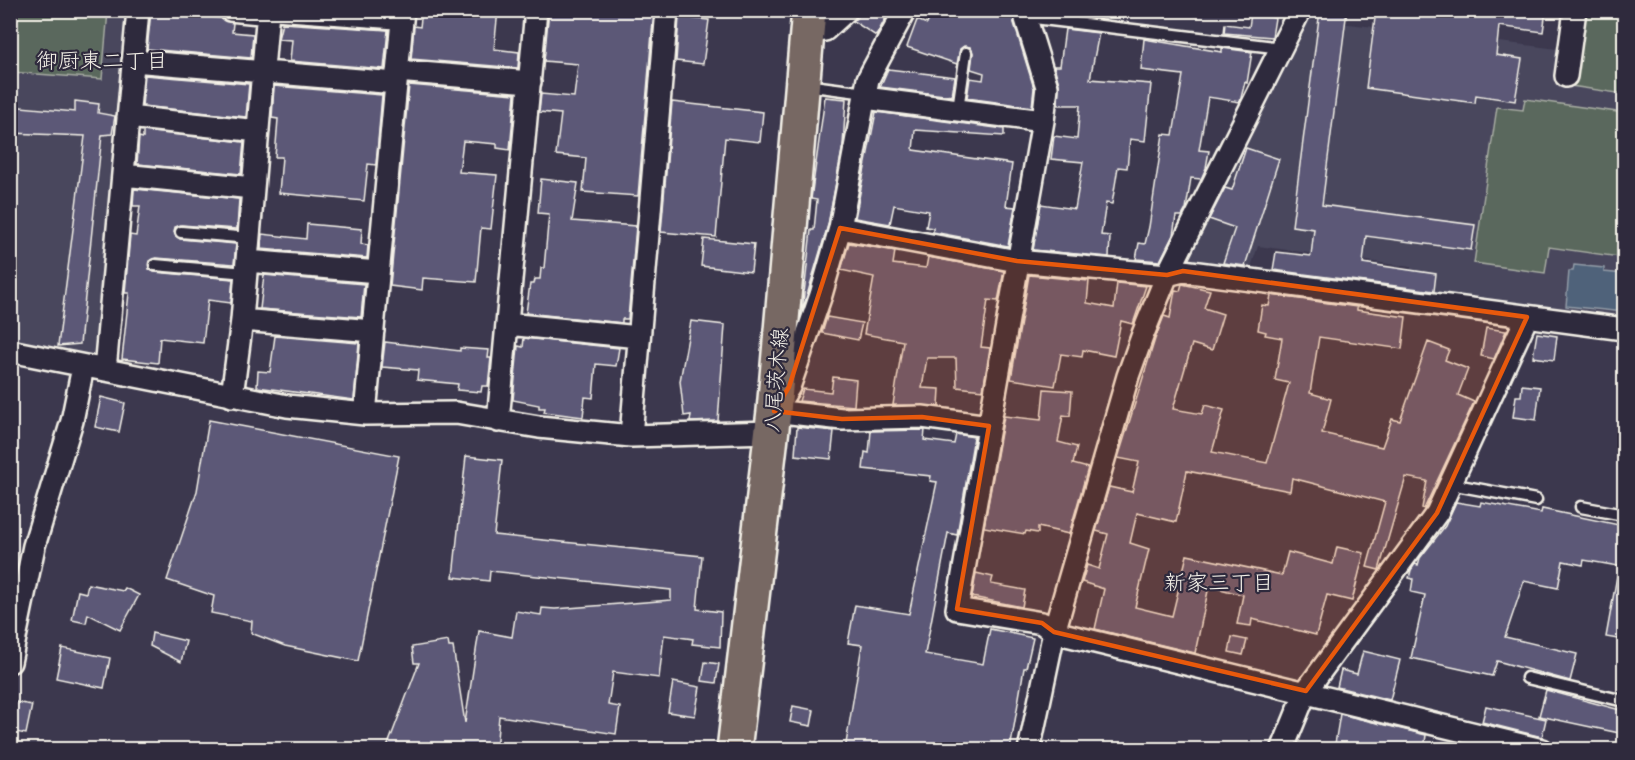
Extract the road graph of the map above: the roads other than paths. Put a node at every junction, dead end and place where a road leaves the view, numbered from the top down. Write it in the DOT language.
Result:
graph roads {
  1 [pos="138,10"];
  2 [pos="230,10"];
  3 [pos="536,10"];
  4 [pos="667,10"];
  5 [pos="847,10"];
  6 [pos="905,10"];
  7 [pos="1300,10"];
  8 [pos="1575,10"];
  9 [pos="268,12"];
  10 [pos="1026,14"];
  11 [pos="403,17"];
  12 [pos="808,22"];
  13 [pos="1282,48"];
  14 [pos="966,53"];
  15 [pos="134,61"];
  16 [pos="263,71"];
  17 [pos="1566,76"];
  18 [pos="397,77"];
  19 [pos="530,82"];
  20 [pos="802,84"];
  21 [pos="865,96"];
  22 [pos="958,109"];
  23 [pos="128,117"];
  24 [pos="1043,121"];
  25 [pos="258,131"];
  26 [pos="123,175"];
  27 [pos="253,189"];
  28 [pos="840,228"];
  29 [pos="181,232"];
  30 [pos="249,238"];
  31 [pos="1017,261"];
  32 [pos="155,265"];
  33 [pos="246,267"];
  34 [pos="378,272"];
  35 [pos="1167,275"];
  36 [pos="1527,318"];
  37 [pos="242,320"];
  38 [pos="507,324"];
  39 [pos="1624,329"];
  40 [pos="373,331"];
  41 [pos="639,337"];
  42 [pos="10,351"];
  43 [pos="83,367"];
  44 [pos="105,370"];
  45 [pos="232,396"];
  46 [pos="365,414"];
  47 [pos="498,420"];
  48 [pos="772,421"];
  49 [pos="989,426"];
  50 [pos="631,436"];
  51 [pos="1450,484"];
  52 [pos="1536,500"];
  53 [pos="1581,507"];
  54 [pos="1624,514"];
  55 [pos="1054,632"];
  56 [pos="10,662"];
  57 [pos="1527,678"];
  58 [pos="1306,692"];
  59 [pos="1624,700"];
  60 [pos="734,750"];
  61 [pos="1029,750"];
  62 [pos="1282,750"];
  63 [pos="1542,750"];
  1 -- 15 [label="street"];
  2 -- 9 [label="street"];
  3 -- 19 [label="street"];
  4 -- 41 [label="street"];
  5 -- 12 [label="street"];
  6 -- 21 [label="street"];
  7 -- 13 [label="street"];
  8 -- 17 [label="street"];
  9 -- 11 [label="lane"];
  9 -- 16 [label="street"];
  10 -- 13 [label="lane"];
  10 -- 24 [label="street"];
  11 -- 18 [label="street"];
  12 -- 20 [label="main road, 八尾茨木線"];
  13 -- 35 [label="street"];
  14 -- 22 [label="lane"];
  15 -- 16 [label="street"];
  15 -- 23 [label="street"];
  16 -- 18 [label="street"];
  16 -- 25 [label="street"];
  18 -- 19 [label="street"];
  18 -- 34 [label="street"];
  19 -- 38 [label="street"];
  20 -- 21 [label="lane"];
  20 -- 48 [label="main road, 八尾茨木線"];
  21 -- 22 [label="street"];
  21 -- 28 [label="street"];
  22 -- 24 [label="street"];
  23 -- 25 [label="street"];
  23 -- 26 [label="street"];
  24 -- 31 [label="street"];
  25 -- 27 [label="street"];
  26 -- 27 [label="street"];
  26 -- 44 [label="street"];
  27 -- 30 [label="street"];
  28 -- 31 [label="street"];
  28 -- 48 [label="street"];
  29 -- 30 [label="lane"];
  30 -- 33 [label="street"];
  31 -- 35 [label="street"];
  31 -- 49 [label="street"];
  32 -- 33 [label="lane"];
  33 -- 34 [label="street"];
  33 -- 37 [label="street"];
  34 -- 40 [label="street"];
  35 -- 36 [label="street"];
  35 -- 55 [label="street"];
  36 -- 39 [label="street"];
  36 -- 51 [label="street"];
  37 -- 40 [label="street"];
  37 -- 45 [label="street"];
  38 -- 41 [label="street"];
  38 -- 47 [label="street"];
  40 -- 46 [label="street"];
  41 -- 50 [label="street"];
  42 -- 43 [label="street"];
  43 -- 44 [label="street"];
  43 -- 56 [label="street"];
  44 -- 45 [label="street"];
  45 -- 46 [label="street"];
  46 -- 47 [label="street"];
  47 -- 50 [label="street"];
  48 -- 49 [label="street"];
  48 -- 50 [label="street"];
  48 -- 60 [label="main road, 八尾茨木線"];
  49 -- 55 [label="street"];
  51 -- 52 [label="lane"];
  51 -- 58 [label="street"];
  53 -- 54 [label="lane"];
  55 -- 58 [label="street"];
  55 -- 61 [label="street"];
  57 -- 59 [label="lane"];
  58 -- 62 [label="street"];
  58 -- 63 [label="street"];
}
